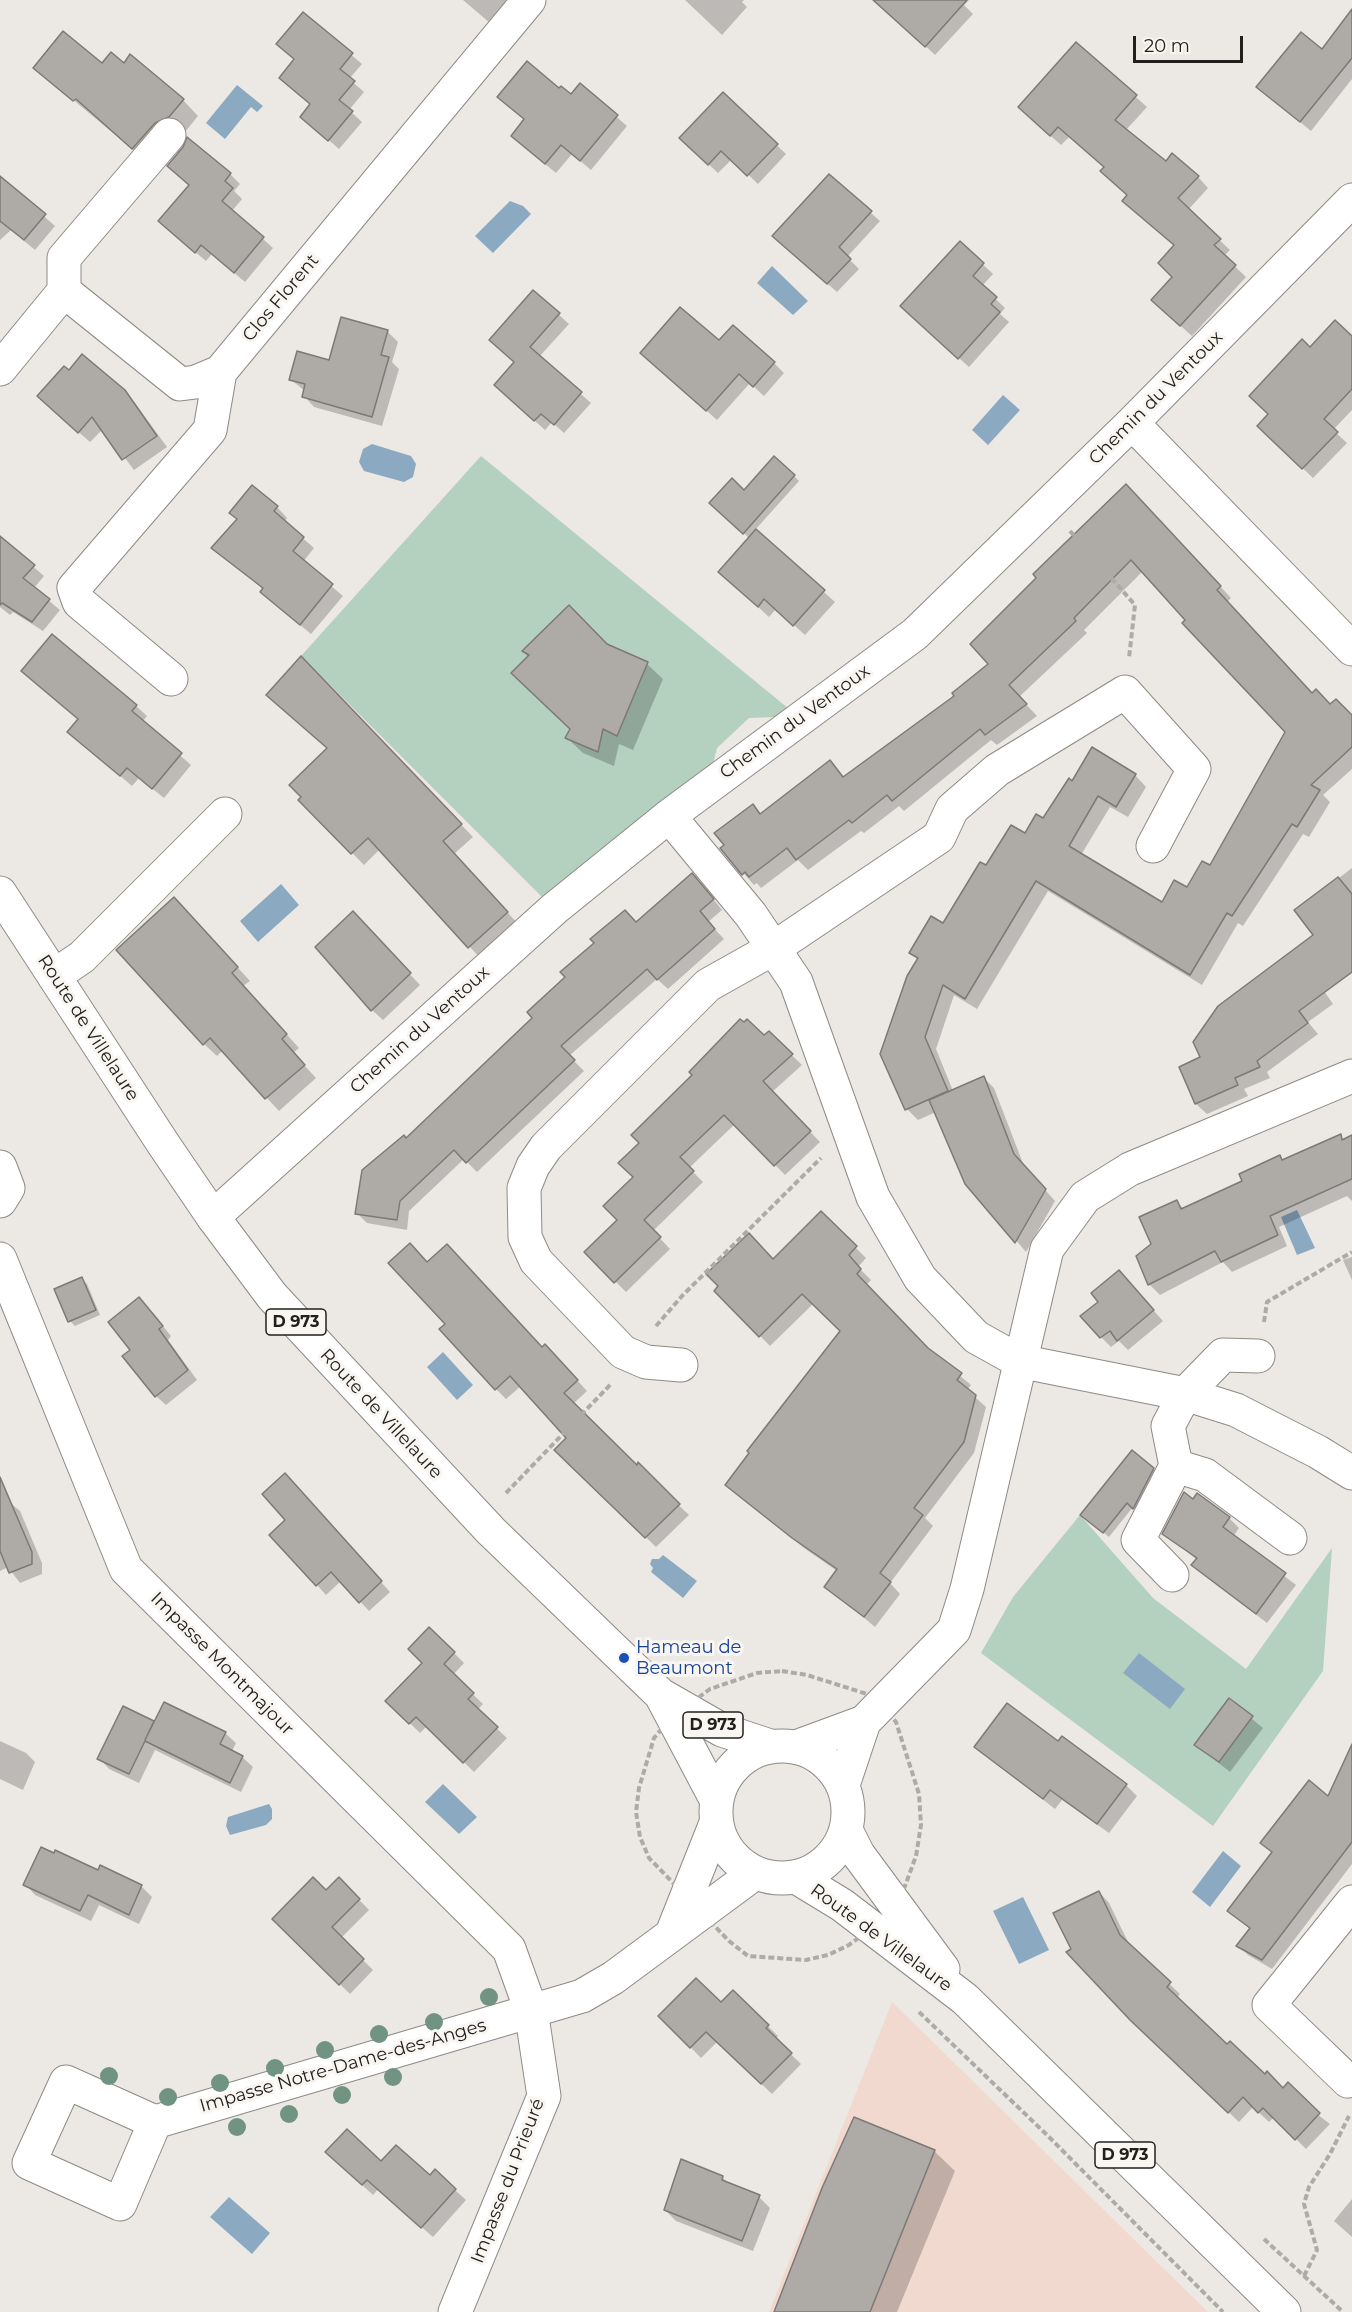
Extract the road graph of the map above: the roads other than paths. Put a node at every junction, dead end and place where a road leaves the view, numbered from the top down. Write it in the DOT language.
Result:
graph roads {
  1 [pos="529,0"];
  2 [pos="169,135"];
  3 [pos="1352,200"];
  4 [pos="63,291"];
  5 [pos="0,369"];
  6 [pos="219,372"];
  7 [pos="1132,423"];
  8 [pos="1352,649"];
  9 [pos="171,680"];
  10 [pos="225,814"];
  11 [pos="669,816"];
  12 [pos="1153,846"];
  13 [pos="0,892"];
  14 [pos="774,948"];
  15 [pos="54,976"];
  16 [pos="1352,1076"];
  17 [pos="213,1217"];
  18 [pos="0,1259"];
  19 [pos="1258,1356"];
  20 [pos="1019,1361"];
  21 [pos="681,1365"];
  22 [pos="1185,1394"];
  23 [pos="1176,1466"];
  24 [pos="1352,1473"];
  25 [pos="1290,1538"];
  26 [pos="1172,1575"];
  27 [pos="661,1695"];
  28 [pos="865,1708"];
  29 [pos="783,1747"];
  30 [pos="843,1785"];
  31 [pos="716,1812"];
  32 [pos="846,1830"];
  33 [pos="754,1873"];
  34 [pos="796,1877"];
  35 [pos="1352,1902"];
  36 [pos="673,1931"];
  37 [pos="965,1999"];
  38 [pos="531,2010"];
  39 [pos="1352,2080"];
  40 [pos="154,2122"];
  41 [pos="455,2312"];
  42 [pos="1284,2312"];
  1 -- 6 [label="street, Clos Florent"];
  2 -- 4 [label="street"];
  3 -- 7 [label="street, Chemin du Ventoux"];
  4 -- 5 [label="street"];
  4 -- 6 [label="street, Clos Florent"];
  6 -- 9 [label="street"];
  7 -- 8 [label="street"];
  7 -- 11 [label="street, Chemin du Ventoux"];
  10 -- 15 [label="street"];
  11 -- 14 [label="street"];
  11 -- 17 [label="street, Chemin du Ventoux"];
  12 -- 14 [label="street"];
  13 -- 15 [label="street, Route de Villelaure / D 973"];
  14 -- 20 [label="street"];
  14 -- 21 [label="street"];
  15 -- 17 [label="street, Route de Villelaure / D 973"];
  16 -- 20 [label="street"];
  17 -- 27 [label="street, Route de Villelaure / D 973"];
  18 -- 38 [label="street, Impasse Montmajour"];
  19 -- 22 [label="street"];
  20 -- 22 [label="street"];
  20 -- 28 [label="street"];
  22 -- 23 [label="street"];
  22 -- 24 [label="street"];
  23 -- 25 [label="street"];
  23 -- 26 [label="street"];
  27 -- 29 [label="street, Route de Villelaure / D 973"];
  27 -- 31 [label="street, Route de Villelaure / D 973"];
  28 -- 29 [label="street"];
  28 -- 30 [label="street"];
  29 -- 30 [label="street"];
  29 -- 31 [label="street"];
  30 -- 32 [label="street"];
  31 -- 33 [label="street"];
  31 -- 36 [label="street"];
  32 -- 34 [label="street"];
  32 -- 37 [label="street, Route de Villelaure / D 973"];
  33 -- 34 [label="street"];
  33 -- 36 [label="street, Impasse Notre-Dame-des-Anges"];
  34 -- 37 [label="street, Route de Villelaure / D 973"];
  35 -- 39 [label="street"];
  36 -- 38 [label="street, Impasse Notre-Dame-des-Anges"];
  37 -- 42 [label="street, Route de Villelaure / D 973"];
  38 -- 40 [label="street, Impasse Notre-Dame-des-Anges"];
  38 -- 41 [label="street, Impasse du Prieuré"];
}
